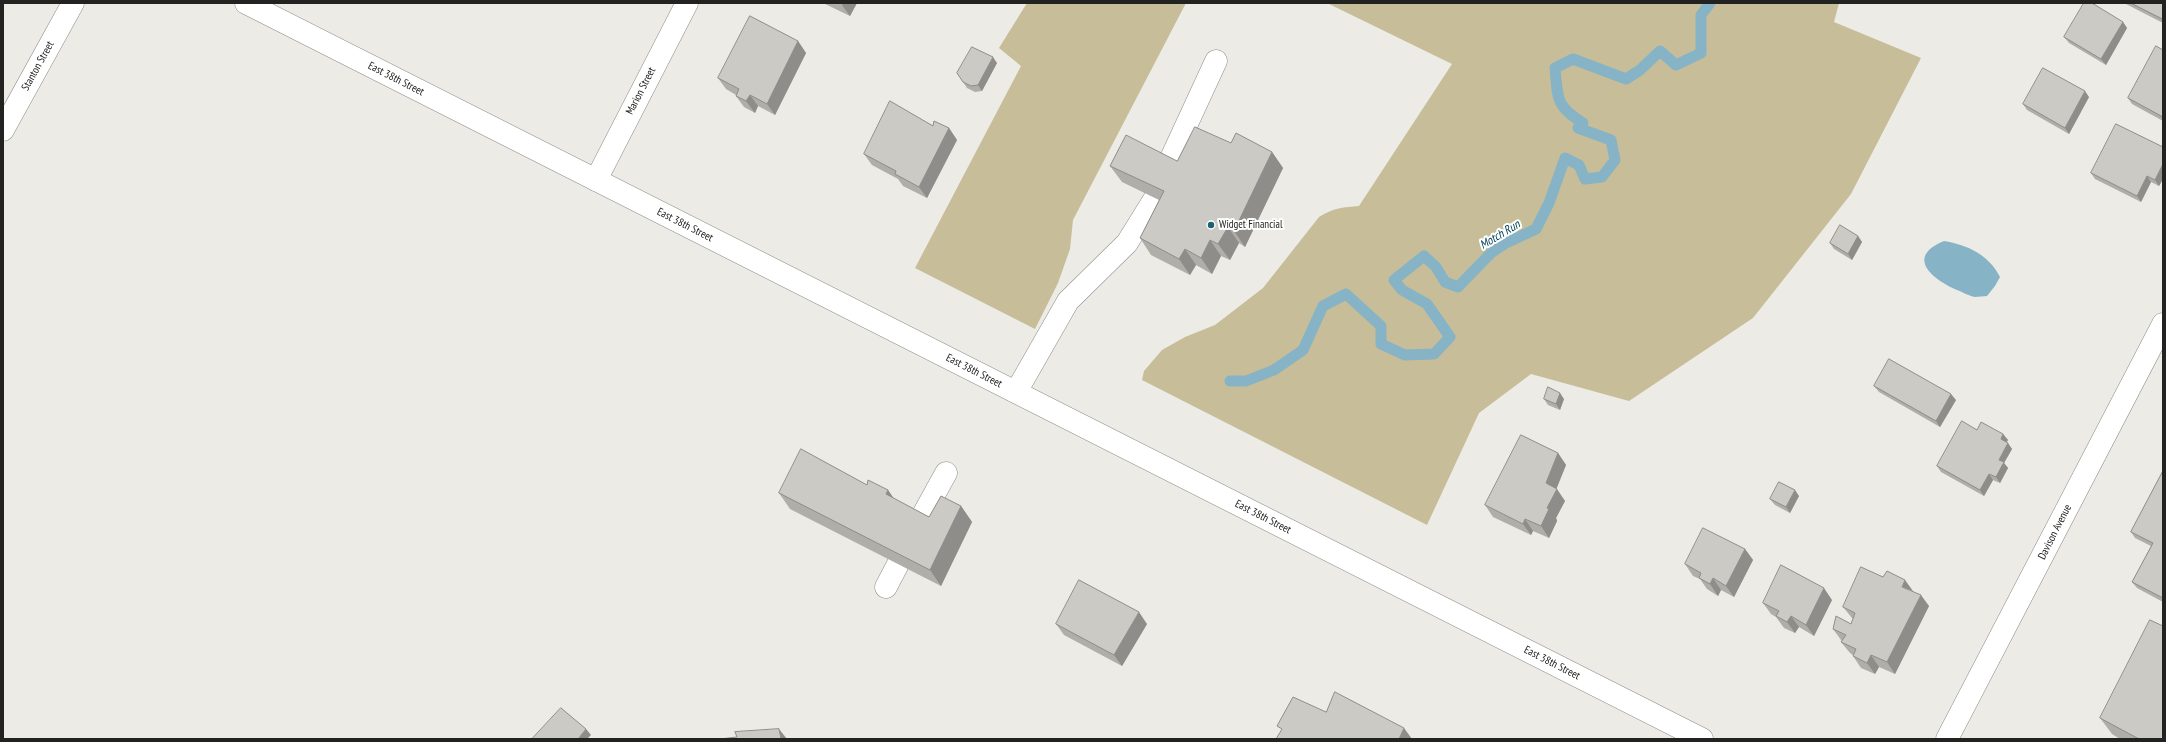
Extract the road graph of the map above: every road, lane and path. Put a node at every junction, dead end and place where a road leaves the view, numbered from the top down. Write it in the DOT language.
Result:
graph roads {
  1 [pos="73,3"];
  2 [pos="246,3"];
  3 [pos="687,3"];
  4 [pos="1216,61"];
  5 [pos="3,130"];
  6 [pos="1167,167"];
  7 [pos="596,180"];
  8 [pos="1155,198"];
  9 [pos="2163,324"];
  10 [pos="1016,392"];
  11 [pos="946,473"];
  12 [pos="919,522"];
  13 [pos="898,564"];
  14 [pos="886,586"];
  15 [pos="1702,739"];
  16 [pos="1947,739"];
  1 -- 5 [label="main road, Stanton Street"];
  2 -- 7 [label="main road, East 38th Street"];
  3 -- 7 [label="main road, Marion Street"];
  4 -- 6 [label="main road"];
  7 -- 10 [label="main road, East 38th Street"];
  8 -- 10 [label="main road"];
  9 -- 16 [label="main road, Davison Avenue"];
  10 -- 15 [label="main road, East 38th Street"];
  11 -- 12 [label="main road"];
  13 -- 14 [label="main road"];
}
